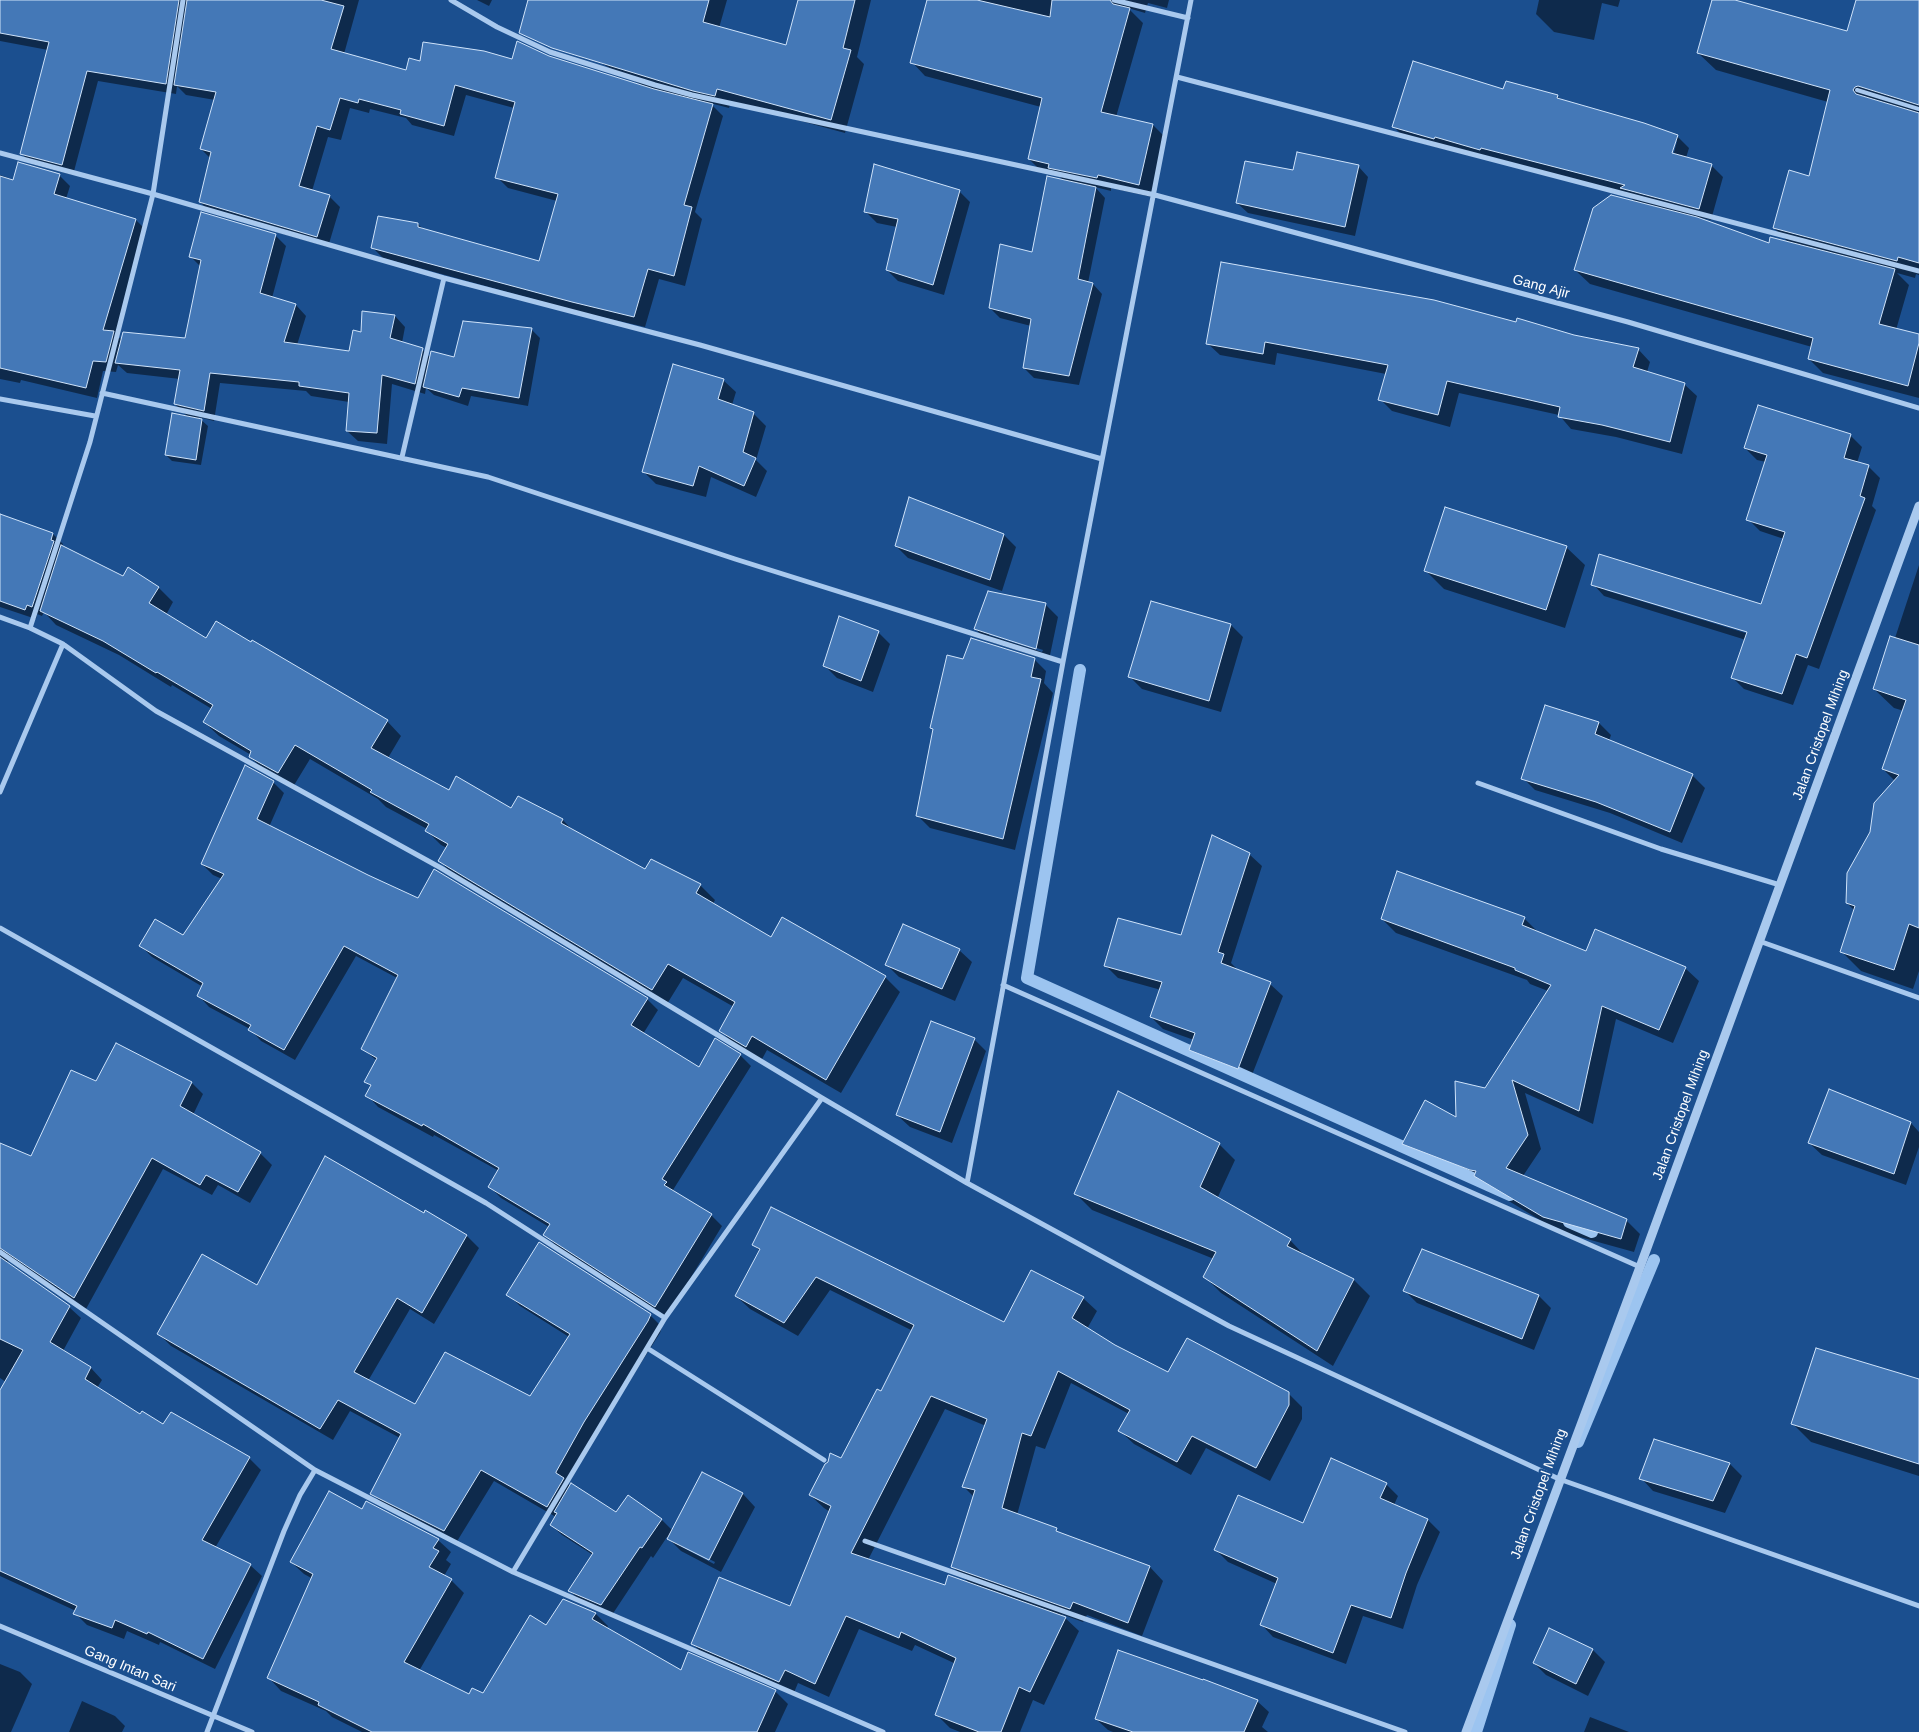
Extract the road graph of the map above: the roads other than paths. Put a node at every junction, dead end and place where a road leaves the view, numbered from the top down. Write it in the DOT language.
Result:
graph roads {
  1 [pos="183,0"];
  2 [pos="451,0"];
  3 [pos="1114,0"];
  4 [pos="1191,0"];
  5 [pos="1188,18"];
  6 [pos="1177,77"];
  7 [pos="1857,90"];
  8 [pos="1919,109"];
  9 [pos="0,153"];
  10 [pos="153,194"];
  11 [pos="1155,195"];
  12 [pos="1919,271"];
  13 [pos="444,278"];
  14 [pos="102,393"];
  15 [pos="0,399"];
  16 [pos="1919,408"];
  17 [pos="95,416"];
  18 [pos="402,457"];
  19 [pos="1102,459"];
  20 [pos="1919,506"];
  21 [pos="0,617"];
  22 [pos="30,628"];
  23 [pos="63,644"];
  24 [pos="1063,662"];
  25 [pos="1478,783"];
  26 [pos="0,792"];
  27 [pos="1780,885"];
  28 [pos="0,928"];
  29 [pos="1759,941"];
  30 [pos="1003,985"];
  31 [pos="1919,998"];
  32 [pos="822,1098"];
  33 [pos="968,1183"];
  34 [pos="0,1252"];
  35 [pos="1640,1267"];
  36 [pos="665,1318"];
  37 [pos="647,1348"];
  38 [pos="824,1460"];
  39 [pos="314,1470"];
  40 [pos="1559,1479"];
  41 [pos="865,1541"];
  42 [pos="513,1572"];
  43 [pos="1919,1606"];
  44 [pos="0,1626"];
  45 [pos="213,1716"];
  46 [pos="207,1732"];
  47 [pos="252,1732"];
  48 [pos="883,1732"];
  49 [pos="1405,1732"];
  50 [pos="1466,1732"];
  1 -- 10 [label="street"];
  2 -- 11 [label="street, Gang Ajir"];
  3 -- 5 [label="street"];
  4 -- 5 [label="street"];
  5 -- 6 [label="street"];
  6 -- 11 [label="street"];
  6 -- 12 [label="street"];
  7 -- 8 [label="lane"];
  9 -- 10 [label="street"];
  10 -- 13 [label="street"];
  10 -- 14 [label="street"];
  11 -- 16 [label="street, Gang Ajir"];
  11 -- 19 [label="street"];
  13 -- 18 [label="street"];
  13 -- 19 [label="street"];
  14 -- 17 [label="street"];
  14 -- 18 [label="street"];
  15 -- 17 [label="street"];
  17 -- 22 [label="street"];
  18 -- 24 [label="street"];
  19 -- 24 [label="street"];
  20 -- 27 [label="street, Jalan Cristopel Mihing"];
  21 -- 22 [label="street"];
  22 -- 23 [label="street"];
  23 -- 26 [label="street"];
  23 -- 32 [label="street"];
  24 -- 30 [label="street"];
  25 -- 27 [label="street"];
  27 -- 29 [label="street, Jalan Cristopel Mihing"];
  28 -- 36 [label="street"];
  29 -- 31 [label="street"];
  29 -- 35 [label="street, Jalan Cristopel Mihing"];
  30 -- 33 [label="street"];
  30 -- 35 [label="street"];
  32 -- 33 [label="street"];
  32 -- 36 [label="street"];
  33 -- 40 [label="street"];
  34 -- 39 [label="street"];
  35 -- 40 [label="street, Jalan Cristopel Mihing"];
  36 -- 37 [label="street"];
  37 -- 38 [label="street"];
  37 -- 42 [label="street"];
  39 -- 42 [label="street"];
  39 -- 45 [label="street"];
  40 -- 43 [label="street"];
  40 -- 50 [label="street, Jalan Cristopel Mihing"];
  41 -- 49 [label="street"];
  42 -- 48 [label="street"];
  44 -- 45 [label="street, Gang Intan Sari"];
  45 -- 46 [label="street"];
  45 -- 47 [label="street, Gang Intan Sari"];
}
